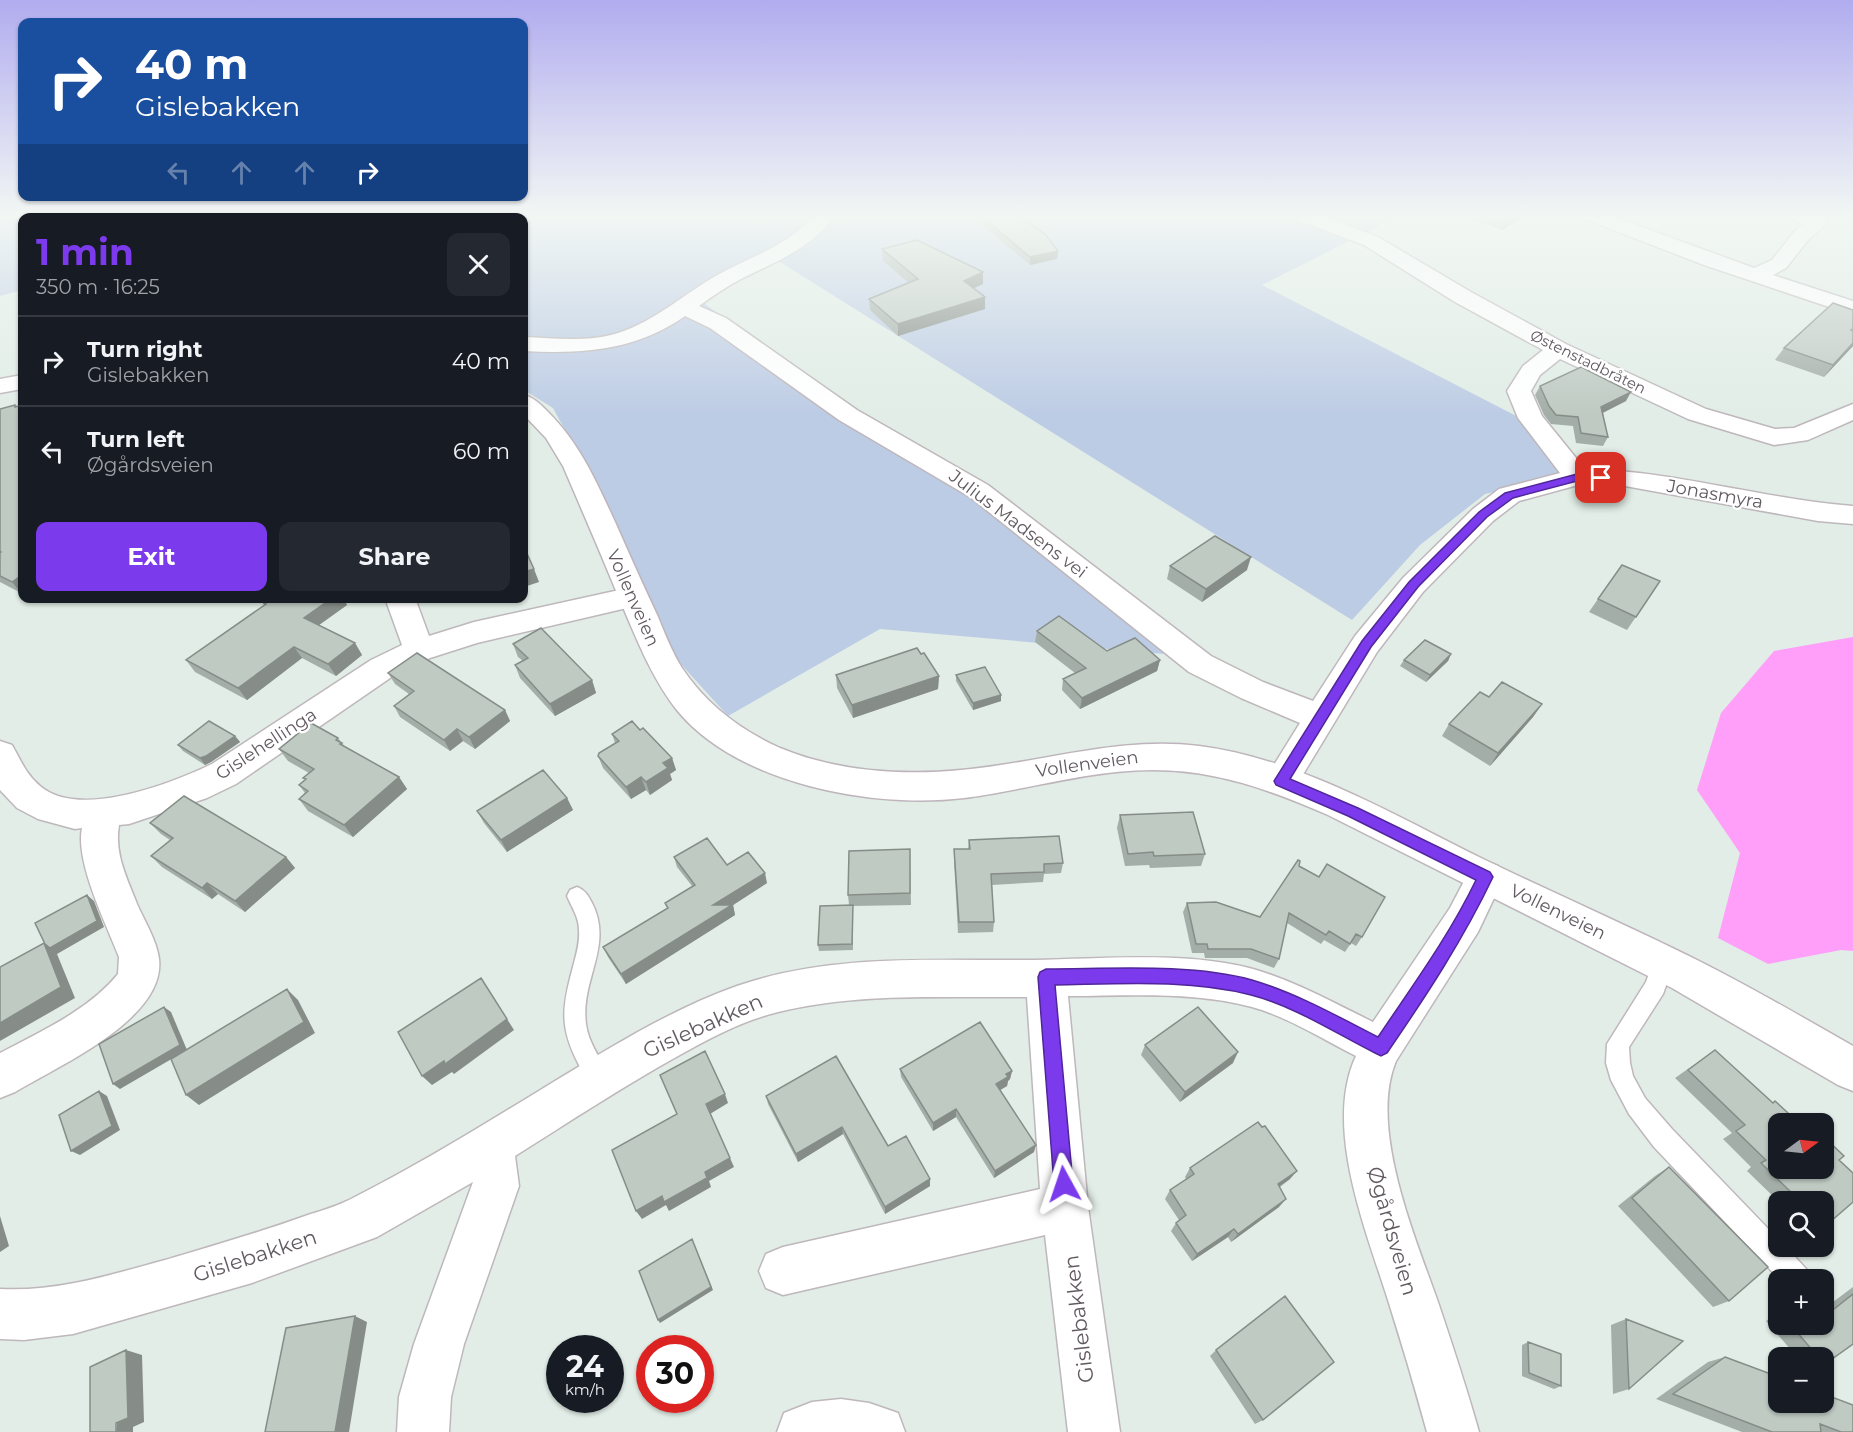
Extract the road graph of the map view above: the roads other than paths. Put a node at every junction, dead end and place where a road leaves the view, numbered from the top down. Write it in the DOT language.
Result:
graph roads {
  1 [pos="723,282"];
  2 [pos="1439,282"];
  3 [pos="1776,282"];
  4 [pos="685,308"];
  5 [pos="1853,308"];
  6 [pos="528,344"];
  7 [pos="1558,349"];
  8 [pos="18,383"];
  9 [pos="0,386"];
  10 [pos="528,406"];
  11 [pos="1853,411"];
  12 [pos="1577,477"];
  13 [pos="1853,515"];
  14 [pos="633,597"];
  15 [pos="402,603"];
  16 [pos="419,650"];
  17 [pos="1321,718"];
  18 [pos="0,754"];
  19 [pos="1281,781"];
  20 [pos="103,813"];
  21 [pos="1485,877"];
  22 [pos="577,896"];
  23 [pos="1662,963"];
  24 [pos="1046,977"];
  25 [pos="1381,1047"];
  26 [pos="1853,1070"];
  27 [pos="0,1077"];
  28 [pos="598,1078"];
  29 [pos="491,1145"];
  30 [pos="1065,1207"];
  31 [pos="1788,1269"];
  32 [pos="783,1271"];
  33 [pos="0,1314"];
  34 [pos="423,1432"];
  35 [pos="803,1432"];
  36 [pos="879,1432"];
  37 [pos="1094,1432"];
  38 [pos="1453,1432"];
  1 -- 4 [label="street"];
  2 -- 7 [label="street, Østenstadbråten"];
  3 -- 5 [label="street"];
  4 -- 6 [label="street"];
  4 -- 17 [label="street, Julius Madsens vei"];
  7 -- 11 [label="street, Østenstadbråten"];
  7 -- 12 [label="street"];
  8 -- 9 [label="street"];
  10 -- 14 [label="street, Vollenveien"];
  12 -- 13 [label="street, Jonasmyra"];
  12 -- 17 [label="street, Jonasmyra"];
  14 -- 16 [label="street, Gislehellinga"];
  14 -- 19 [label="street, Vollenveien"];
  15 -- 16 [label="street"];
  16 -- 20 [label="street, Gislehellinga"];
  17 -- 19 [label="street, Jonasmyra"];
  18 -- 20 [label="street, Gislehellinga"];
  19 -- 21 [label="street, Vollenveien"];
  20 -- 27 [label="street"];
  21 -- 23 [label="street, Vollenveien"];
  21 -- 25 [label="street, Øgårdsveien"];
  22 -- 28 [label="lane"];
  23 -- 26 [label="street, Vollenveien"];
  23 -- 31 [label="lane"];
  24 -- 25 [label="street, Gislebakken"];
  24 -- 28 [label="street, Gislebakken"];
  24 -- 30 [label="street, Gislebakken"];
  25 -- 38 [label="street, Øgårdsveien"];
  28 -- 29 [label="street, Gislebakken"];
  29 -- 33 [label="street, Gislebakken"];
  29 -- 34 [label="street"];
  30 -- 32 [label="street"];
  30 -- 37 [label="street, Gislebakken"];
  35 -- 36 [label="street"];
}
